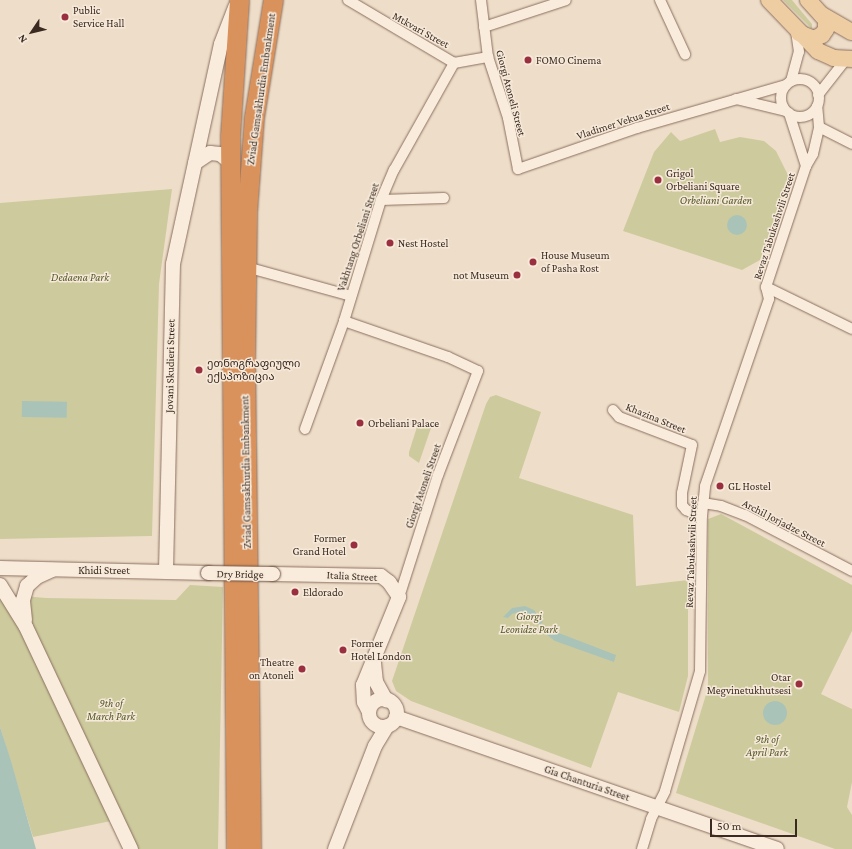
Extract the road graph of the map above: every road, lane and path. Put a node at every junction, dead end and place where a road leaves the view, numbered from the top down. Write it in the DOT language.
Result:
graph roads {
  1 [pos="238,0"];
  2 [pos="273,0"];
  3 [pos="348,0"];
  4 [pos="480,0"];
  5 [pos="566,0"];
  6 [pos="660,0"];
  7 [pos="768,0"];
  8 [pos="808,0"];
  9 [pos="822,15"];
  10 [pos="484,27"];
  11 [pos="796,31"];
  12 [pos="852,32"];
  13 [pos="685,54"];
  14 [pos="488,57"];
  15 [pos="850,59"];
  16 [pos="454,62"];
  17 [pos="788,83"];
  18 [pos="818,95"];
  19 [pos="736,99"];
  20 [pos="817,106"];
  21 [pos="787,112"];
  22 [pos="819,127"];
  23 [pos="852,144"];
  24 [pos="195,163"];
  25 [pos="231,163"];
  26 [pos="806,166"];
  27 [pos="518,169"];
  28 [pos="444,198"];
  29 [pos="381,200"];
  30 [pos="246,267"];
  31 [pos="766,287"];
  32 [pos="351,296"];
  33 [pos="344,321"];
  34 [pos="852,329"];
  35 [pos="613,410"];
  36 [pos="305,429"];
  37 [pos="703,504"];
  38 [pos="702,516"];
  39 [pos="0,568"];
  40 [pos="52,570"];
  41 [pos="166,571"];
  42 [pos="852,571"];
  43 [pos="208,573"];
  44 [pos="273,574"];
  45 [pos="0,585"];
  46 [pos="399,597"];
  47 [pos="26,626"];
  48 [pos="374,663"];
  49 [pos="386,700"];
  50 [pos="371,717"];
  51 [pos="392,721"];
  52 [pos="375,746"];
  53 [pos="656,807"];
  54 [pos="131,849"];
  55 [pos="236,849"];
  56 [pos="251,849"];
  57 [pos="335,849"];
  58 [pos="642,849"];
  59 [pos="777,849"];
  1 -- 24 [label="street, Jovani Skudieri Street"];
  1 -- 25 [label="highway, Zviad Gamsakhurdia Embankment"];
  2 -- 30 [label="highway, Zviad Gamsakhurdia Embankment"];
  3 -- 16 [label="street, Mtkvari Street"];
  4 -- 10 [label="street, Giorgi Atoneli Street"];
  5 -- 10 [label="street"];
  6 -- 13 [label="street"];
  7 -- 11 [label="main road"];
  8 -- 9 [label="main road"];
  9 -- 11 [label="main road"];
  9 -- 12 [label="main road"];
  10 -- 14 [label="street, Giorgi Atoneli Street"];
  11 -- 15 [label="main road"];
  11 -- 17 [label="street"];
  14 -- 16 [label="street, Mtkvari Street"];
  14 -- 27 [label="street, Giorgi Atoneli Street"];
  15 -- 18 [label="street"];
  16 -- 29 [label="street, Vakhtang Orbeliani Street"];
  17 -- 18 [label="street"];
  17 -- 19 [label="street, Vladimer Vekua Street"];
  17 -- 21 [label="street"];
  18 -- 20 [label="street"];
  19 -- 21 [label="street, Vladimer Vekua Street"];
  19 -- 27 [label="street, Vladimer Vekua Street"];
  20 -- 21 [label="street"];
  20 -- 22 [label="street, Revaz Tabukashvili Street"];
  21 -- 26 [label="street, Revaz Tabukashvili Street"];
  22 -- 23 [label="street"];
  22 -- 26 [label="street, Revaz Tabukashvili Street"];
  24 -- 25 [label="street"];
  24 -- 41 [label="street, Jovani Skudieri Street"];
  25 -- 55 [label="highway, Zviad Gamsakhurdia Embankment"];
  26 -- 31 [label="street, Revaz Tabukashvili Street"];
  28 -- 29 [label="street"];
  29 -- 32 [label="street, Vakhtang Orbeliani Street"];
  30 -- 32 [label="street"];
  30 -- 56 [label="highway, Zviad Gamsakhurdia Embankment"];
  31 -- 34 [label="street"];
  31 -- 37 [label="street, Revaz Tabukashvili Street"];
  32 -- 33 [label="street, Vakhtang Orbeliani Street"];
  33 -- 36 [label="street, Vakhtang Orbeliani Street"];
  33 -- 46 [label="street, Giorgi Atoneli Street"];
  35 -- 38 [label="street, Khazina Street"];
  37 -- 38 [label="street, Revaz Tabukashvili Street"];
  37 -- 42 [label="street, Archil Jorjadze Street"];
  38 -- 53 [label="street, Revaz Tabukashvili Street"];
  39 -- 40 [label="street, Khidi Street"];
  40 -- 41 [label="street, Khidi Street"];
  40 -- 47 [label="street"];
  41 -- 43 [label="street, Khidi Street"];
  43 -- 44 [label="street, Dry Bridge, bridge"];
  44 -- 46 [label="street, Italia Street"];
  45 -- 47 [label="street"];
  46 -- 48 [label="street"];
  47 -- 54 [label="street"];
  48 -- 49 [label="street"];
  48 -- 50 [label="street"];
  49 -- 50 [label="street"];
  49 -- 51 [label="street"];
  50 -- 51 [label="street"];
  50 -- 52 [label="street"];
  51 -- 52 [label="street"];
  51 -- 53 [label="street, Gia Chanturia Street"];
  52 -- 57 [label="street"];
  53 -- 58 [label="street, Revaz Tabukashvili Street"];
  53 -- 59 [label="street, Gia Chanturia Street"];
}
